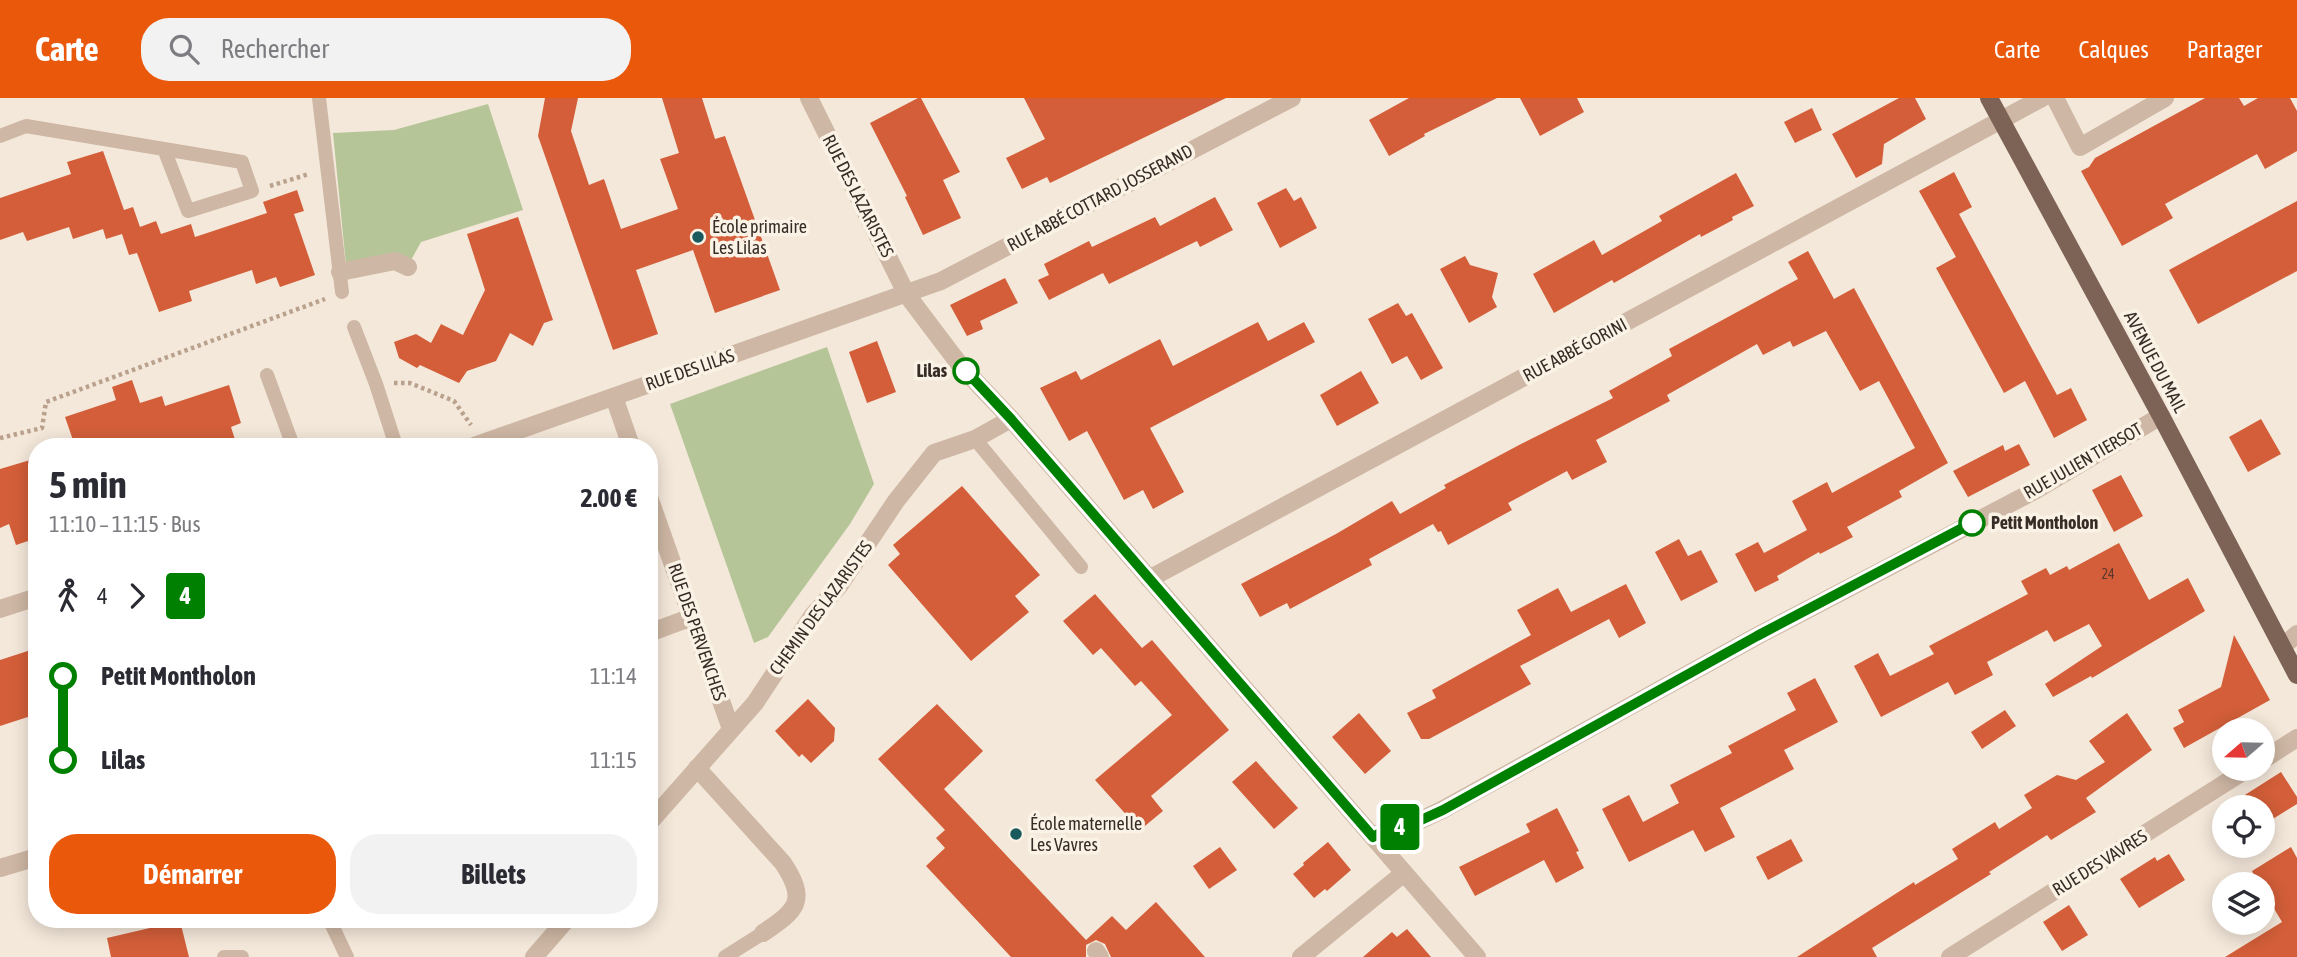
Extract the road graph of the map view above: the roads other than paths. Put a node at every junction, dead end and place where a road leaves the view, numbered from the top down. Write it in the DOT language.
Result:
graph roads {
  1 [pos="319,98"];
  2 [pos="809,98"];
  3 [pos="1292,98"];
  4 [pos="1989,98"];
  5 [pos="2042,98"];
  6 [pos="2055,98"];
  7 [pos="2165,98"];
  8 [pos="2001,120"];
  9 [pos="0,136"];
  10 [pos="164,149"];
  11 [pos="408,267"];
  12 [pos="340,272"];
  13 [pos="342,292"];
  14 [pos="907,295"];
  15 [pos="354,327"];
  16 [pos="267,375"];
  17 [pos="614,397"];
  18 [pos="2161,416"];
  19 [pos="1011,419"];
  20 [pos="290,438"];
  21 [pos="393,438"];
  22 [pos="495,438"];
  23 [pos="628,438"];
  24 [pos="975,439"];
  25 [pos="658,522"];
  26 [pos="1081,567"];
  27 [pos="1149,579"];
  28 [pos="28,600"];
  29 [pos="0,609"];
  30 [pos="692,617"];
  31 [pos="658,630"];
  32 [pos="2297,634"];
  33 [pos="2282,647"];
  34 [pos="2297,675"];
  35 [pos="731,729"];
  36 [pos="2297,738"];
  37 [pos="2275,752"];
  38 [pos="697,768"];
  39 [pos="2229,781"];
  40 [pos="658,813"];
  41 [pos="1373,837"];
  42 [pos="28,860"];
  43 [pos="0,868"];
  44 [pos="1404,873"];
  45 [pos="333,928"];
  46 [pos="559,928"];
  47 [pos="763,933"];
  48 [pos="224,957"];
  49 [pos="242,957"];
  50 [pos="347,957"];
  51 [pos="534,957"];
  52 [pos="725,957"];
  53 [pos="1301,957"];
  54 [pos="1477,957"];
  55 [pos="1951,957"];
  1 -- 12 [label="lane"];
  2 -- 14 [label="street, RUE DES LAZARISTES"];
  3 -- 14 [label="street, RUE ABBÉ COTTARD JOSSERAND"];
  4 -- 8 [label="main road, AVENUE DU MAIL"];
  5 -- 8 [label="street, RUE ABBÉ GORINI"];
  6 -- 7 [label="street"];
  8 -- 18 [label="main road, AVENUE DU MAIL"];
  8 -- 27 [label="street, RUE ABBÉ GORINI"];
  9 -- 10 [label="lane"];
  10 -- 10 [label="lane"];
  11 -- 12 [label="street"];
  12 -- 13 [label="lane"];
  14 -- 17 [label="street, RUE DES LILAS"];
  14 -- 19 [label="street"];
  15 -- 21 [label="lane"];
  16 -- 20 [label="lane"];
  17 -- 22 [label="street, RUE DES LILAS"];
  17 -- 23 [label="street"];
  18 -- 33 [label="main road, AVENUE DU MAIL"];
  18 -- 41 [label="street, RUE JULIEN TIERSOT"];
  19 -- 24 [label="street, CHEMIN DES LAZARISTES"];
  19 -- 27 [label="street"];
  24 -- 26 [label="lane"];
  24 -- 35 [label="street, CHEMIN DES LAZARISTES"];
  25 -- 30 [label="street, RUE DES PERVENCHES"];
  27 -- 41 [label="street"];
  28 -- 29 [label="street"];
  30 -- 31 [label="street"];
  30 -- 35 [label="street, RUE DES PERVENCHES"];
  32 -- 33 [label="street"];
  33 -- 34 [label="main road, AVENUE DU MAIL"];
  35 -- 38 [label="street, CHEMIN DES LAZARISTES"];
  36 -- 37 [label="street"];
  38 -- 40 [label="street, CHEMIN DES LAZARISTES"];
  38 -- 47 [label="street"];
  39 -- 55 [label="street, RUE DES VAVRES"];
  41 -- 44 [label="street"];
  42 -- 43 [label="street"];
  44 -- 53 [label="street"];
  44 -- 54 [label="street"];
  45 -- 50 [label="lane"];
  46 -- 51 [label="street"];
  47 -- 52 [label="lane"];
  48 -- 49 [label="lane"];
}
